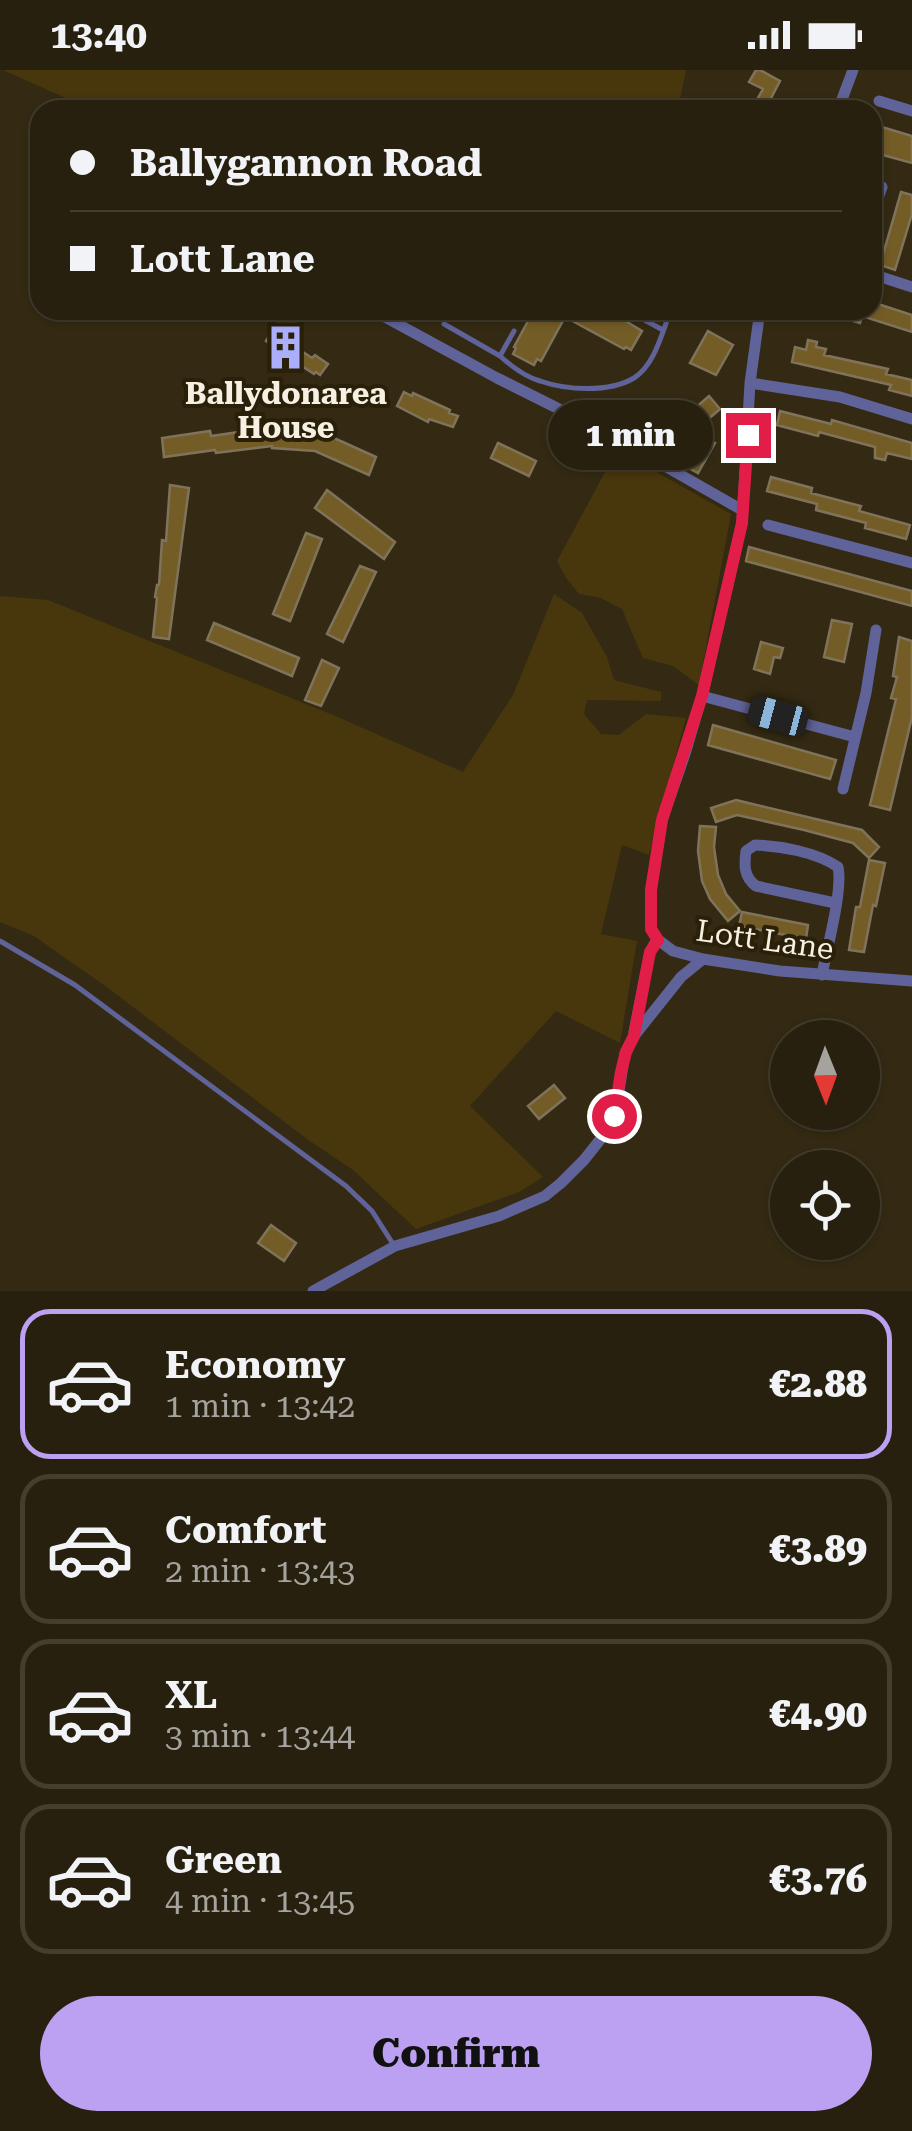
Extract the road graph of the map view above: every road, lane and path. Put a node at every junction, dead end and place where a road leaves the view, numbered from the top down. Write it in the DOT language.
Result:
graph roads {
  1 [pos="853,70"];
  2 [pos="842,100"];
  3 [pos="882,102"];
  4 [pos="912,110"];
  5 [pos="882,277"];
  6 [pos="912,287"];
  7 [pos="390,320"];
  8 [pos="644,320"];
  9 [pos="668,320"];
  10 [pos="758,320"];
  11 [pos="444,324"];
  12 [pos="663,330"];
  13 [pos="514,331"];
  14 [pos="500,356"];
  15 [pos="750,384"];
  16 [pos="912,419"];
  17 [pos="742,510"];
  18 [pos="768,525"];
  19 [pos="912,563"];
  20 [pos="876,630"];
  21 [pos="702,696"];
  22 [pos="854,737"];
  23 [pos="844,789"];
  24 [pos="835,904"];
  25 [pos="658,940"];
  26 [pos="0,942"];
  27 [pos="703,959"];
  28 [pos="822,975"];
  29 [pos="912,981"];
  30 [pos="634,1036"];
  31 [pos="394,1246"];
  32 [pos="314,1291"];
  1 -- 2 [label="street"];
  3 -- 4 [label="street"];
  5 -- 6 [label="street"];
  7 -- 17 [label="street"];
  8 -- 12 [label="lane"];
  9 -- 12 [label="lane"];
  10 -- 15 [label="street, Lott Lane"];
  11 -- 14 [label="lane"];
  12 -- 14 [label="lane"];
  13 -- 14 [label="lane"];
  15 -- 16 [label="street"];
  15 -- 17 [label="street, Lott Lane"];
  17 -- 21 [label="street, Lott Lane"];
  18 -- 19 [label="street"];
  20 -- 22 [label="street"];
  21 -- 22 [label="street"];
  21 -- 25 [label="street, Lott Lane"];
  22 -- 23 [label="street"];
  24 -- 24 [label="street"];
  24 -- 28 [label="street"];
  25 -- 27 [label="street, Lott Lane"];
  25 -- 30 [label="street"];
  26 -- 31 [label="lane"];
  27 -- 28 [label="street, Lott Lane"];
  27 -- 30 [label="street"];
  28 -- 29 [label="street, Lott Lane"];
  30 -- 31 [label="street"];
  31 -- 32 [label="street"];
}
